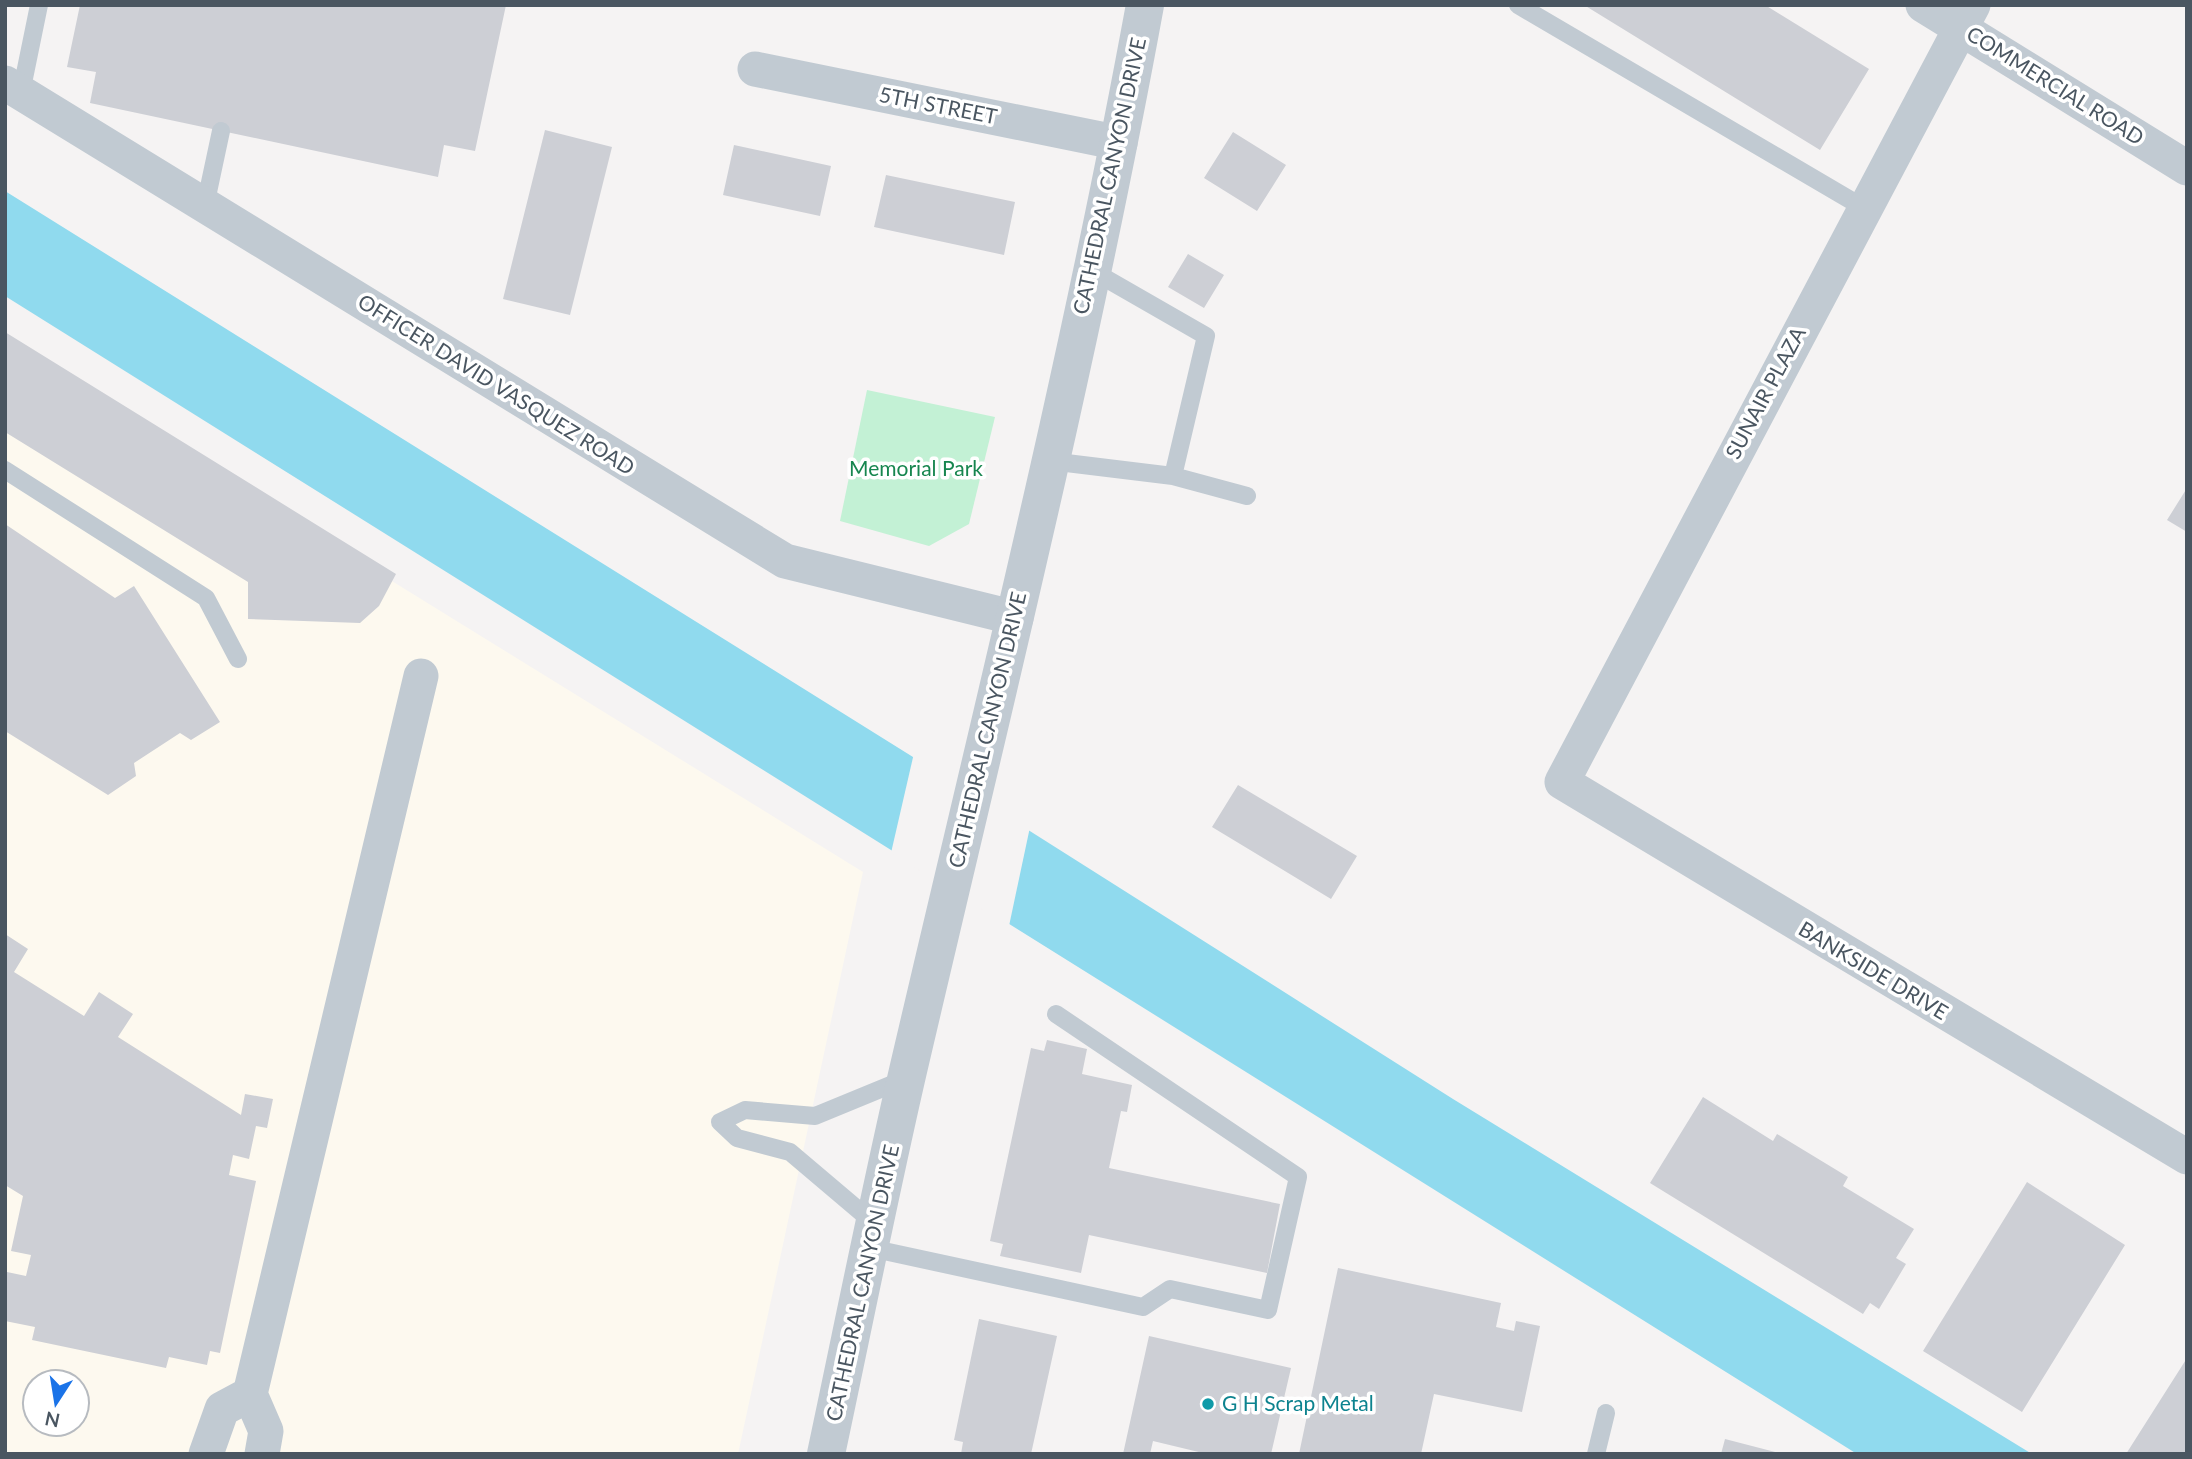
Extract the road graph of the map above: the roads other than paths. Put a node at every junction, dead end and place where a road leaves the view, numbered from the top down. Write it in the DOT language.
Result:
graph roads {
  1 [pos="39,5"];
  2 [pos="1145,5"];
  3 [pos="1518,5"];
  4 [pos="1923,5"];
  5 [pos="1966,16"];
  6 [pos="755,69"];
  7 [pos="13,88"];
  8 [pos="220,131"];
  9 [pos="1120,143"];
  10 [pos="2187,168"];
  11 [pos="205,206"];
  12 [pos="1864,208"];
  13 [pos="1091,270"];
  14 [pos="1050,461"];
  15 [pos="5,470"];
  16 [pos="1173,476"];
  17 [pos="1247,496"];
  18 [pos="1016,618"];
  19 [pos="238,659"];
  20 [pos="421,676"];
  21 [pos="1562,782"];
  22 [pos="1056,1014"];
  23 [pos="906,1079"];
  24 [pos="2187,1157"];
  25 [pos="873,1236"];
  26 [pos="250,1394"];
  27 [pos="1606,1413"];
  28 [pos="206,1454"];
  29 [pos="262,1454"];
  30 [pos="826,1454"];
  31 [pos="1596,1454"];
  1 -- 7 [label="lane"];
  2 -- 9 [label="street, CATHEDRAL CANYON DRIVE"];
  3 -- 12 [label="lane"];
  4 -- 5 [label="street, COMMERCIAL ROAD"];
  5 -- 10 [label="street, COMMERCIAL ROAD"];
  5 -- 12 [label="street, SUNAIR PLAZA"];
  6 -- 9 [label="street, 5TH STREET"];
  7 -- 11 [label="street, OFFICER DAVID VASQUEZ ROAD"];
  8 -- 11 [label="lane"];
  9 -- 13 [label="street, CATHEDRAL CANYON DRIVE"];
  11 -- 18 [label="street, OFFICER DAVID VASQUEZ ROAD"];
  12 -- 21 [label="street, SUNAIR PLAZA"];
  13 -- 14 [label="street, CATHEDRAL CANYON DRIVE"];
  13 -- 16 [label="lane"];
  14 -- 16 [label="lane"];
  14 -- 18 [label="street, CATHEDRAL CANYON DRIVE"];
  15 -- 19 [label="lane"];
  16 -- 17 [label="lane"];
  18 -- 23 [label="street, CATHEDRAL CANYON DRIVE"];
  20 -- 26 [label="street"];
  21 -- 24 [label="street, BANKSIDE DRIVE"];
  22 -- 25 [label="lane"];
  23 -- 25 [label="street, CATHEDRAL CANYON DRIVE"];
  23 -- 25 [label="lane"];
  25 -- 30 [label="street, CATHEDRAL CANYON DRIVE"];
  26 -- 28 [label="street"];
  26 -- 29 [label="street"];
  27 -- 31 [label="lane"];
}
